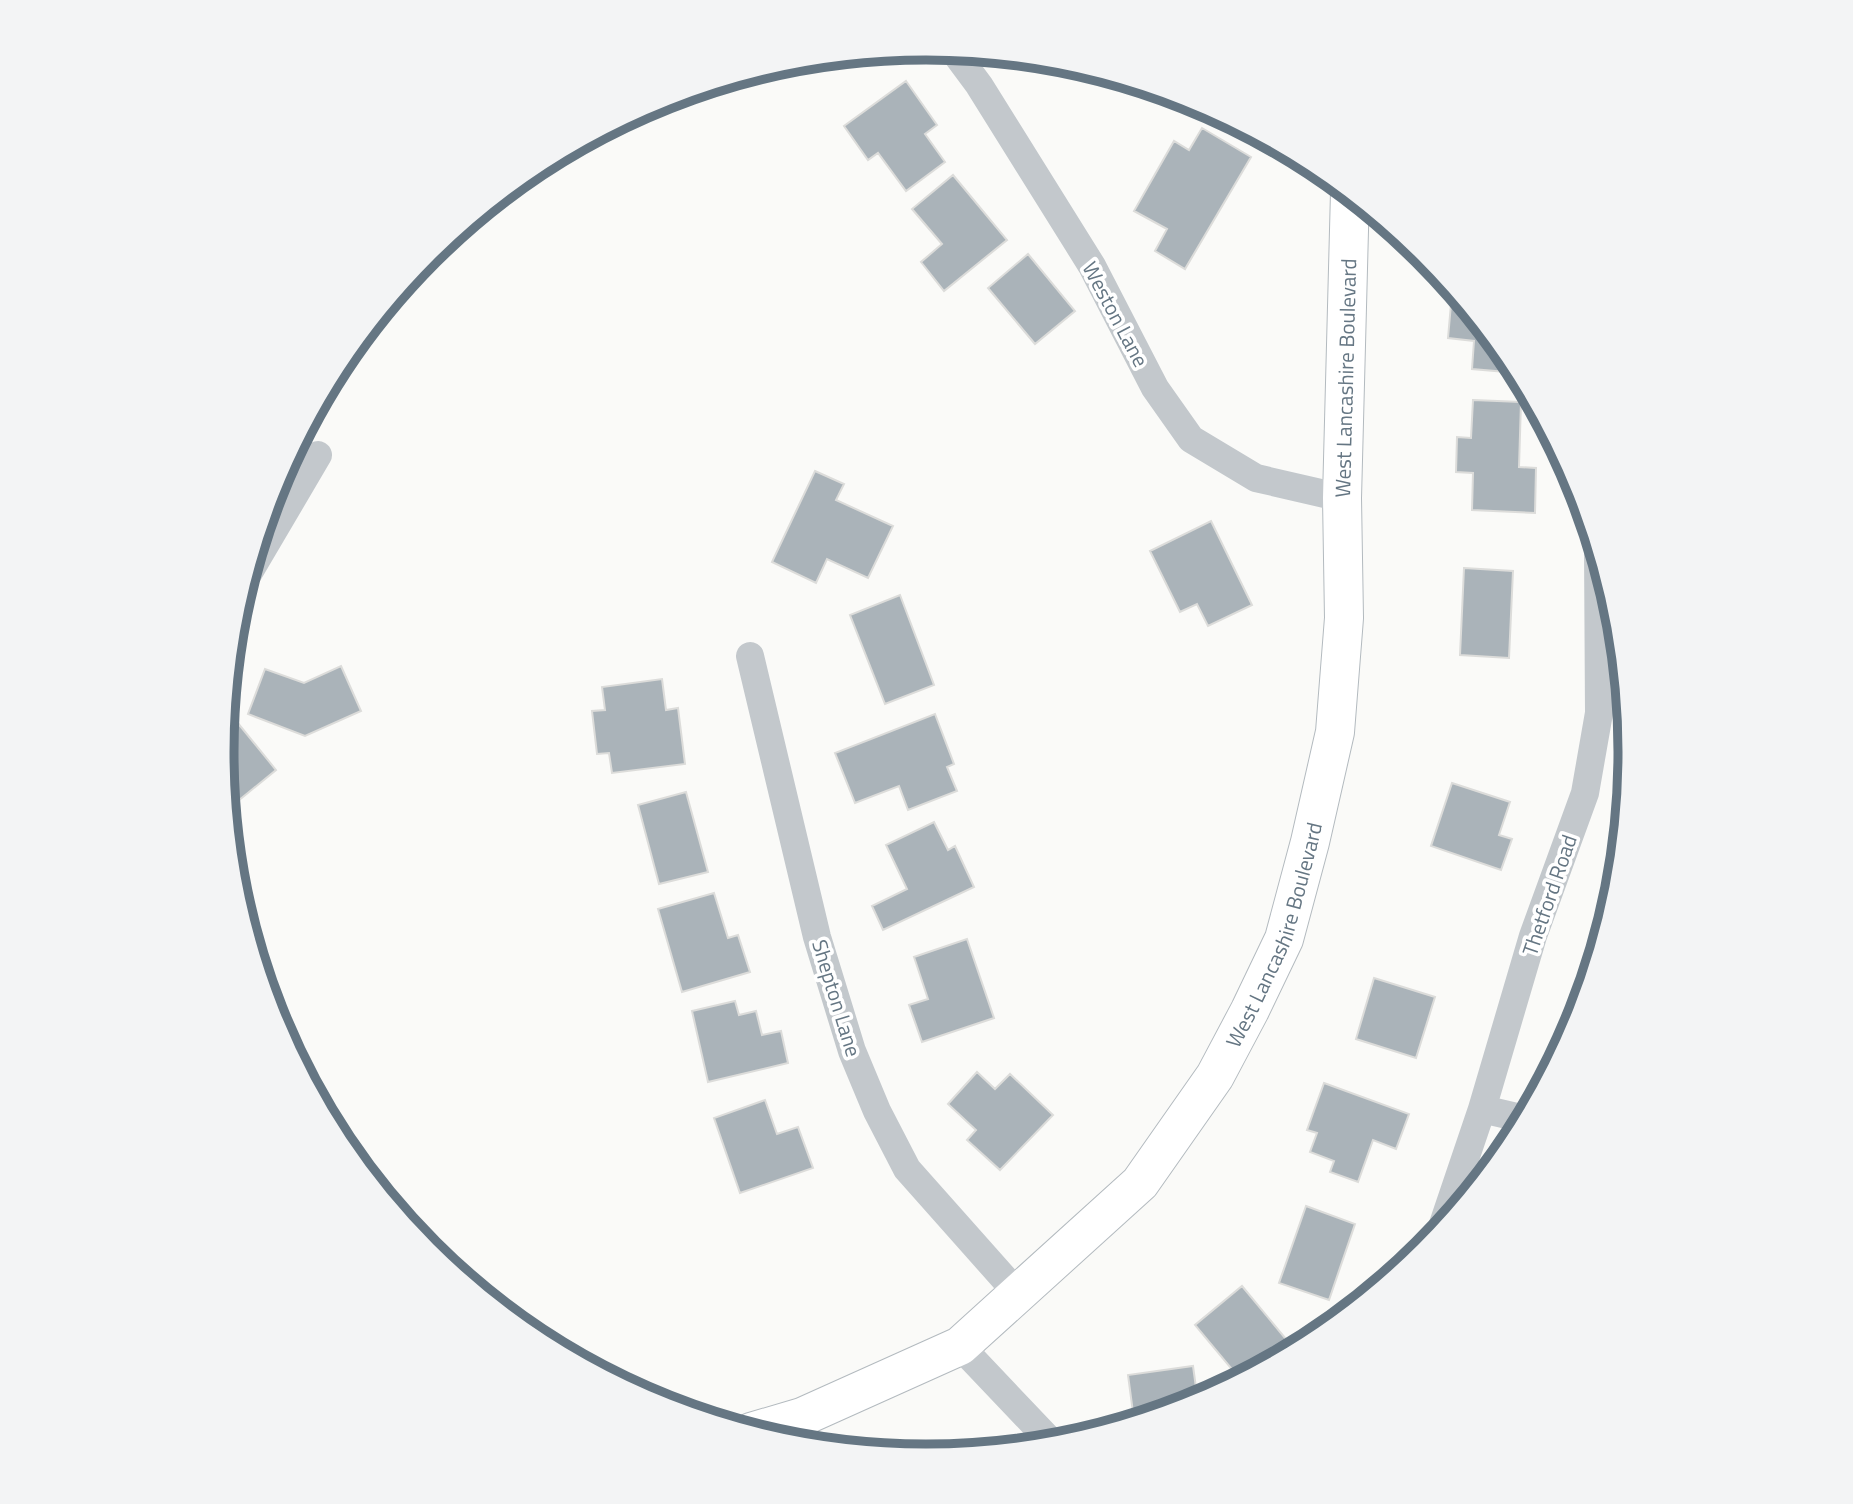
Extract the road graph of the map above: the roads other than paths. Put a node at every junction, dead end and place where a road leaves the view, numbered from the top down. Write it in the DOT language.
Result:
graph roads {
  1 [pos="961,61"];
  2 [pos="1350,204"];
  3 [pos="318,455"];
  4 [pos="1342,498"];
  5 [pos="267,541"];
  6 [pos="1598,586"];
  7 [pos="750,656"];
  8 [pos="1482,1109"];
  9 [pos="1515,1117"];
  10 [pos="1449,1207"];
  11 [pos="1018,1294"];
  12 [pos="960,1346"];
  13 [pos="770,1426"];
  14 [pos="1044,1434"];
  1 -- 4 [label="street, Weston Lane"];
  2 -- 4 [label="main road, West Lancashire Boulevard"];
  3 -- 5 [label="street"];
  4 -- 11 [label="main road, West Lancashire Boulevard"];
  6 -- 8 [label="street, Thetford Road"];
  7 -- 11 [label="street, Shepton Lane"];
  8 -- 9 [label="street"];
  8 -- 10 [label="street, Thetford Road"];
  11 -- 12 [label="main road, West Lancashire Boulevard"];
  12 -- 13 [label="main road, West Lancashire Boulevard"];
  12 -- 14 [label="street"];
}
